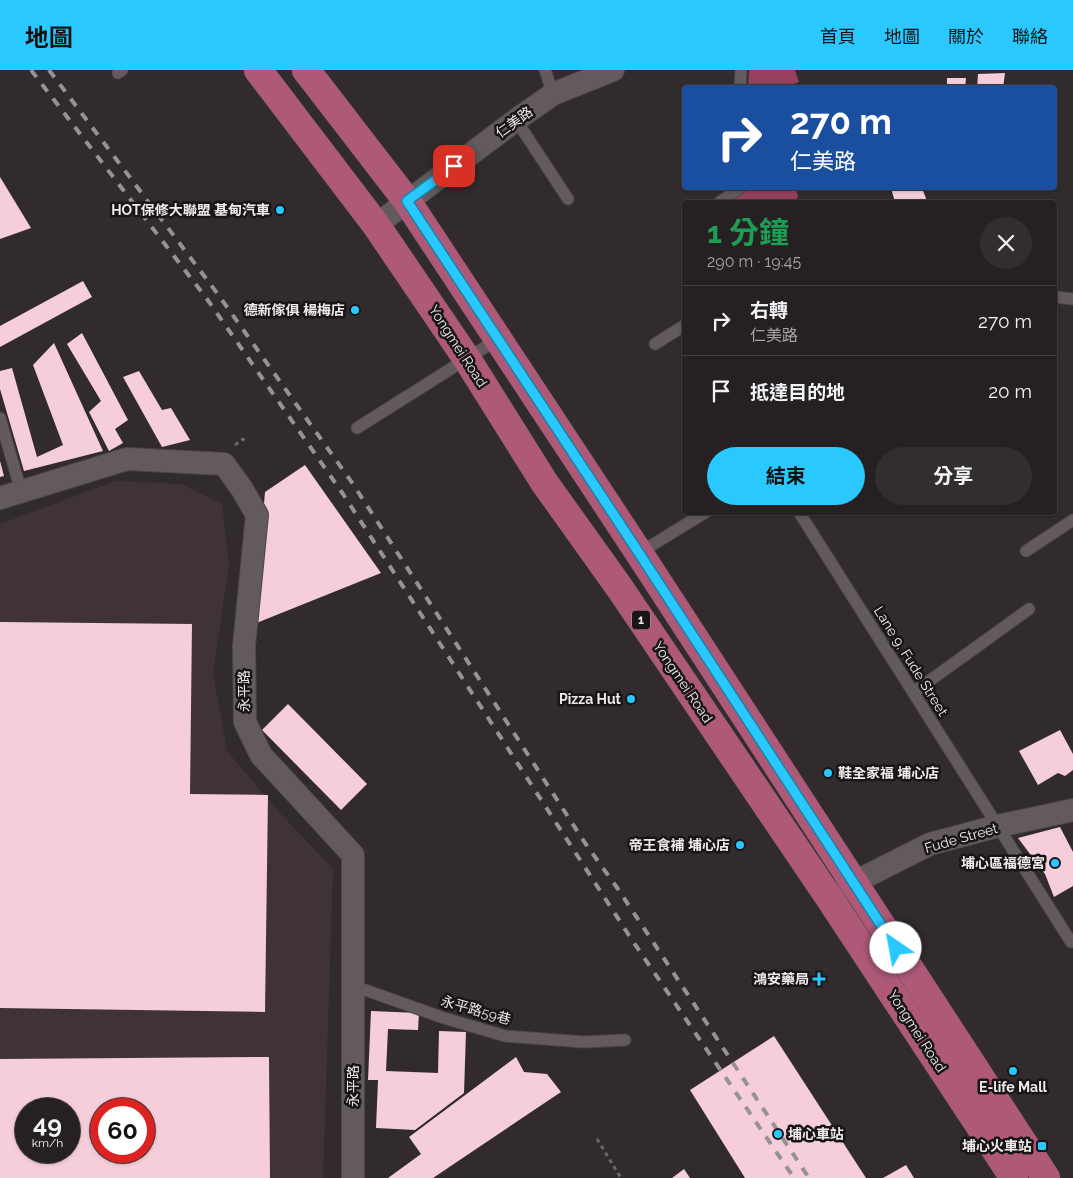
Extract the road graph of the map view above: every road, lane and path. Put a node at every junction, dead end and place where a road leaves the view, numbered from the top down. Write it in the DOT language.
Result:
graph roads {
  1 [pos="258,70"];
  2 [pos="306,70"];
  3 [pos="545,70"];
  4 [pos="613,70"];
  5 [pos="741,70"];
  6 [pos="740,85"];
  7 [pos="553,94"];
  8 [pos="516,120"];
  9 [pos="737,190"];
  10 [pos="568,199"];
  11 [pos="723,200"];
  12 [pos="407,201"];
  13 [pos="376,225"];
  14 [pos="1057,297"];
  15 [pos="1073,299"];
  16 [pos="682,327"];
  17 [pos="498,339"];
  18 [pos="655,344"];
  19 [pos="467,359"];
  20 [pos="0,418"];
  21 [pos="357,428"];
  22 [pos="22,491"];
  23 [pos="0,498"];
  24 [pos="701,515"];
  25 [pos="801,515"];
  26 [pos="1073,520"];
  27 [pos="1026,551"];
  28 [pos="639,553"];
  29 [pos="1029,609"];
  30 [pos="914,692"];
  31 [pos="1073,810"];
  32 [pos="998,826"];
  33 [pos="853,883"];
  34 [pos="830,899"];
  35 [pos="1071,942"];
  36 [pos="354,986"];
  37 [pos="625,1040"];
  38 [pos="597,1139"];
  39 [pos="353,1178"];
  40 [pos="621,1178"];
  41 [pos="1014,1178"];
  42 [pos="1046,1178"];
  1 -- 13 [label="main road, Yongmei Road / 1"];
  2 -- 12 [label="main road, Yongmei Road"];
  3 -- 7 [label="lane"];
  4 -- 7 [label="street, 仁美路"];
  5 -- 6 [label="lane"];
  7 -- 8 [label="street, 仁美路"];
  8 -- 10 [label="lane"];
  8 -- 12 [label="street, 仁美路"];
  9 -- 11 [label="lane"];
  12 -- 13 [label="street, 仁美路"];
  12 -- 17 [label="main road, Yongmei Road"];
  13 -- 19 [label="main road, Yongmei Road / 1"];
  14 -- 15 [label="lane"];
  16 -- 18 [label="lane"];
  17 -- 19 [label="lane"];
  17 -- 28 [label="main road, Yongmei Road"];
  19 -- 21 [label="lane"];
  19 -- 34 [label="main road, Yongmei Road / 1"];
  20 -- 22 [label="lane"];
  22 -- 23 [label="street, 永平路"];
  22 -- 36 [label="street, 永平路"];
  24 -- 28 [label="lane"];
  25 -- 30 [label="lane, Lane 9, Fude Street"];
  26 -- 27 [label="lane"];
  28 -- 33 [label="main road, Yongmei Road"];
  29 -- 30 [label="lane"];
  30 -- 32 [label="lane, Lane 9, Fude Street"];
  31 -- 32 [label="street, Fude Street"];
  32 -- 33 [label="street, Fude Street"];
  32 -- 35 [label="lane, Lane 9, Fude Street"];
  33 -- 34 [label="street, Fude Street"];
  33 -- 42 [label="main road, Yongmei Road"];
  34 -- 41 [label="main road, Yongmei Road / 1"];
  36 -- 37 [label="lane, 永平路59巷"];
  36 -- 39 [label="street, 永平路"];
  38 -- 40 [label="path"];
}
